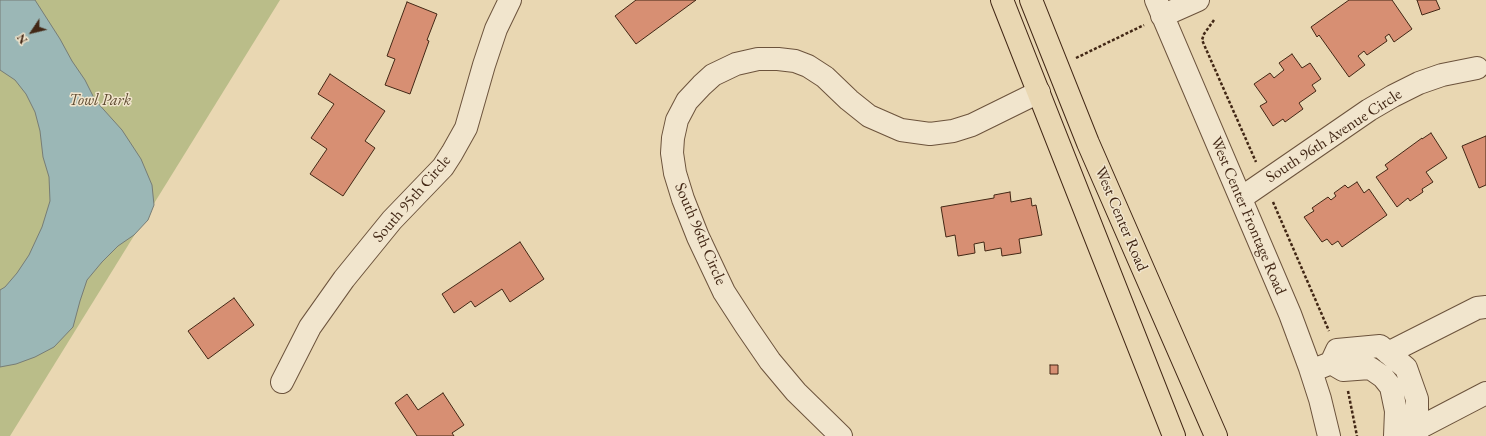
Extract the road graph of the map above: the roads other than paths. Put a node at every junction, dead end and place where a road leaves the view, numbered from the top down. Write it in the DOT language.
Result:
graph roads {
  1 [pos="510,0"];
  2 [pos="1002,0"];
  3 [pos="1031,0"];
  4 [pos="1198,0"];
  5 [pos="1159,8"];
  6 [pos="1477,68"];
  7 [pos="1039,92"];
  8 [pos="1241,198"];
  9 [pos="1486,307"];
  10 [pos="1388,353"];
  11 [pos="1337,361"];
  12 [pos="1311,371"];
  13 [pos="282,382"];
  14 [pos="1486,393"];
  15 [pos="1417,399"];
  16 [pos="1395,404"];
  17 [pos="1417,432"];
  18 [pos="841,436"];
  19 [pos="1174,436"];
  20 [pos="1216,436"];
  21 [pos="1329,436"];
  22 [pos="1395,436"];
  1 -- 13 [label="street, South 95th Circle"];
  2 -- 7 [label="main road, West Center Road"];
  3 -- 20 [label="main road, West Center Road"];
  4 -- 5 [label="street"];
  5 -- 8 [label="street, West Center Frontage Road"];
  6 -- 8 [label="street, South 96th Avenue Circle"];
  7 -- 18 [label="street, South 96th Circle"];
  7 -- 19 [label="main road, West Center Road"];
  8 -- 12 [label="street, West Center Frontage Road"];
  9 -- 10 [label="street"];
  10 -- 11 [label="street"];
  10 -- 15 [label="street"];
  11 -- 12 [label="street"];
  11 -- 16 [label="street"];
  12 -- 21 [label="street, West Center Frontage Road"];
  14 -- 17 [label="street"];
  15 -- 16 [label="street"];
  15 -- 17 [label="street"];
  16 -- 22 [label="street"];
}
